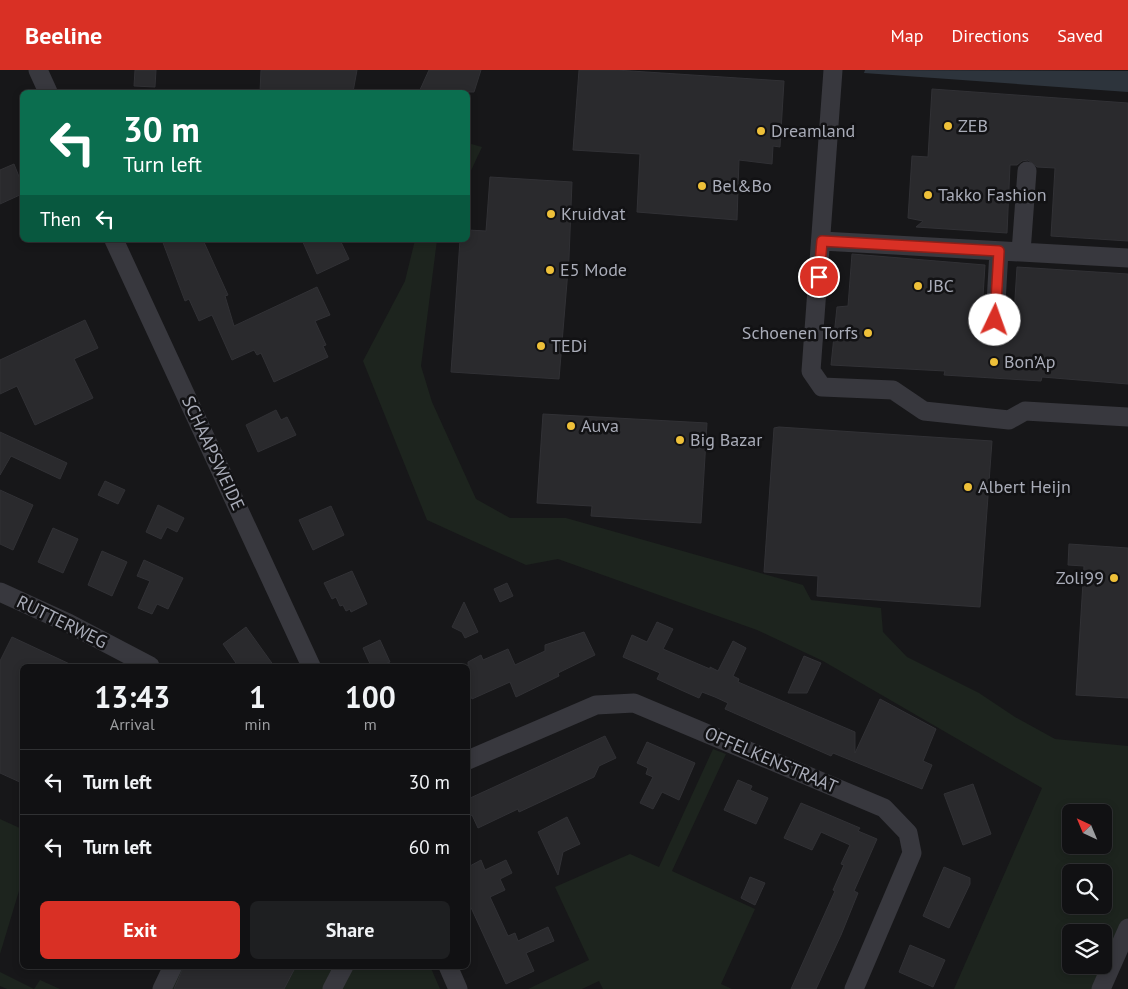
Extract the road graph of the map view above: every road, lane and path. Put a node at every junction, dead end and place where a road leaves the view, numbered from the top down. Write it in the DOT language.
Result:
graph roads {
  1 [pos="38,70"];
  2 [pos="833,70"];
  3 [pos="47,90"];
  4 [pos="1027,171"];
  5 [pos="822,241"];
  6 [pos="115,242"];
  7 [pos="999,251"];
  8 [pos="1021,252"];
  9 [pos="1128,258"];
  10 [pos="995,320"];
  11 [pos="1128,417"];
  12 [pos="0,592"];
  13 [pos="146,664"];
  14 [pos="310,664"];
  15 [pos="470,759"];
  16 [pos="1128,928"];
  17 [pos="172,969"];
  18 [pos="342,969"];
  19 [pos="449,969"];
  20 [pos="162,989"];
  21 [pos="332,989"];
  22 [pos="458,989"];
  23 [pos="854,989"];
  24 [pos="1101,989"];
  1 -- 3 [label="street"];
  2 -- 5 [label="street"];
  4 -- 8 [label="street"];
  5 -- 7 [label="street"];
  5 -- 11 [label="street"];
  6 -- 14 [label="street, SCHAAPSWEIDE"];
  7 -- 8 [label="street"];
  7 -- 10 [label="street"];
  8 -- 9 [label="street"];
  12 -- 13 [label="street, RUTTERWEG"];
  15 -- 23 [label="street, OFFELKENSTRAAT"];
  16 -- 24 [label="street"];
  17 -- 20 [label="street"];
  18 -- 21 [label="street"];
  19 -- 22 [label="street"];
}
